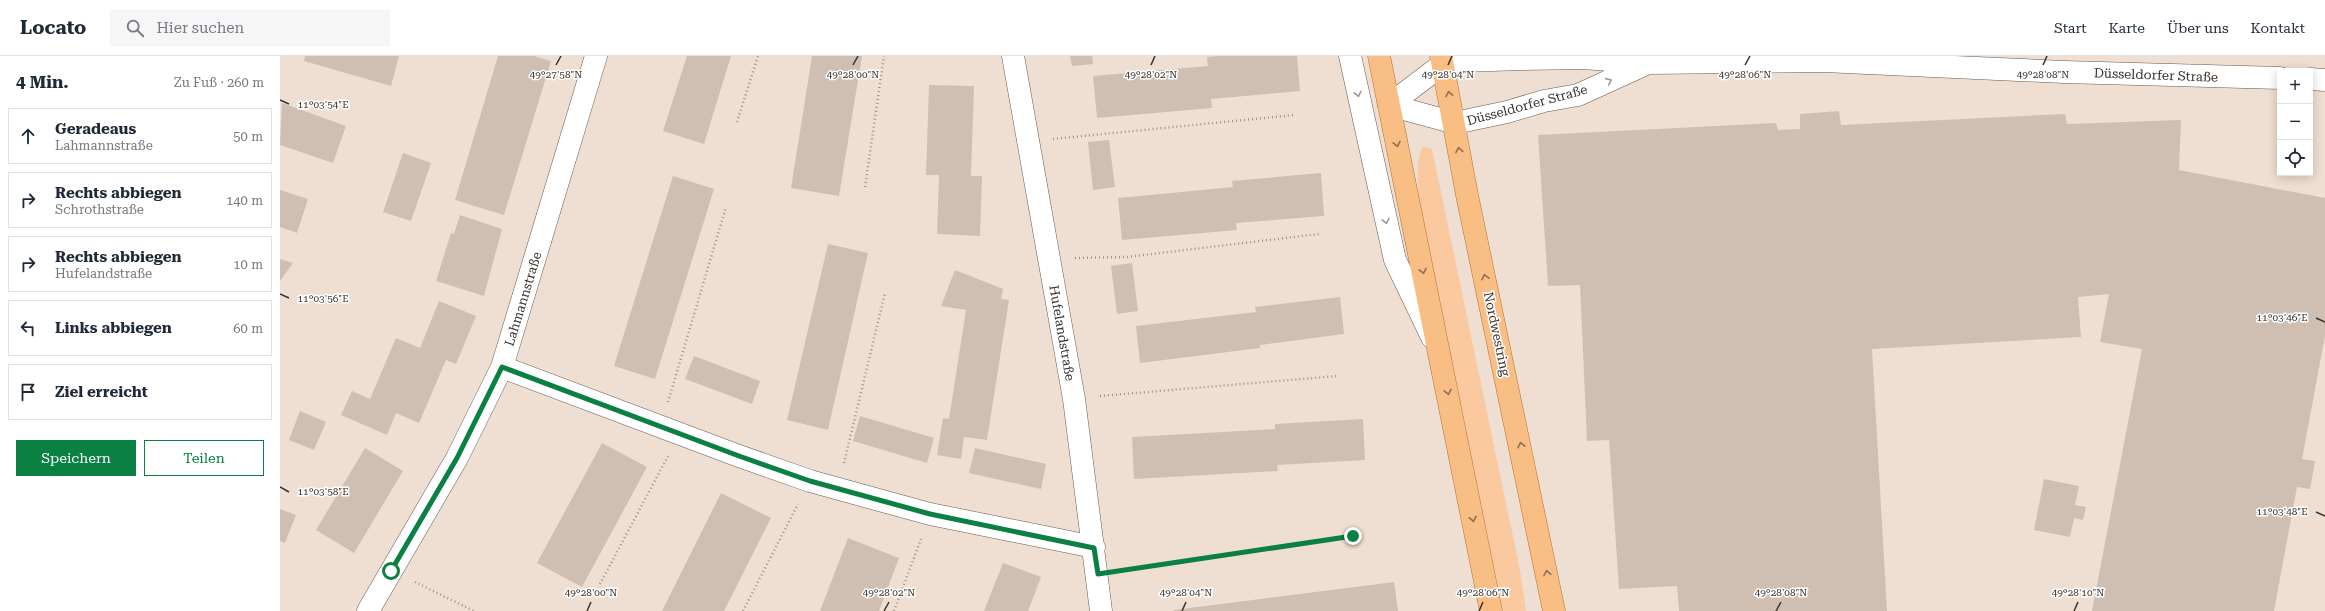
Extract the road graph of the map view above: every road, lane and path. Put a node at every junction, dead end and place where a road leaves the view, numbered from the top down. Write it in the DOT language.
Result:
graph roads {
  1 [pos="596,56"];
  2 [pos="758,56"];
  3 [pos="884,56"];
  4 [pos="1013,56"];
  5 [pos="1350,56"];
  6 [pos="1379,56"];
  7 [pos="1824,58"];
  8 [pos="1442,60"];
  9 [pos="1649,63"];
  10 [pos="2277,78"];
  11 [pos="2313,79"];
  12 [pos="2325,80"];
  13 [pos="1389,105"];
  14 [pos="1294,115"];
  15 [pos="737,122"];
  16 [pos="1454,123"];
  17 [pos="1029,142"];
  18 [pos="865,187"];
  19 [pos="726,207"];
  20 [pos="1319,234"];
  21 [pos="1049,258"];
  22 [pos="885,293"];
  23 [pos="1440,354"];
  24 [pos="502,367"];
  25 [pos="1337,376"];
  26 [pos="1074,399"];
  27 [pos="670,430"];
  28 [pos="810,481"];
  29 [pos="838,487"];
  30 [pos="930,514"];
  31 [pos="1353,536"];
  32 [pos="1094,548"];
  33 [pos="391,571"];
  34 [pos="1098,574"];
  35 [pos="600,584"];
  36 [pos="368,611"];
  37 [pos="474,611"];
  38 [pos="743,611"];
  39 [pos="894,611"];
  40 [pos="1101,611"];
  41 [pos="1491,611"];
  42 [pos="1554,611"];
  1 -- 24 [label="street, Lahmannstraße"];
  2 -- 15 [label="path"];
  3 -- 18 [label="path"];
  4 -- 17 [label="street, Hufelandstraße"];
  5 -- 23 [label="street, one-way"];
  6 -- 13 [label="main road"];
  7 -- 9 [label="street, Düsseldorfer Straße"];
  7 -- 10 [label="street, Düsseldorfer Straße"];
  8 -- 9 [label="street, Düsseldorfer Straße"];
  8 -- 13 [label="street, Düsseldorfer Straße"];
  16 -- 8 [label="main road, Nordwestring, one-way"];
  16 -- 9 [label="street, Düsseldorfer Straße, one-way"];
  11 -- 12 [label="street"];
  13 -- 16 [label="street, Düsseldorfer Straße"];
  13 -- 23 [label="main road, one-way"];
  14 -- 17 [label="path"];
  42 -- 16 [label="main road, Nordwestring, one-way"];
  17 -- 21 [label="street, Hufelandstraße"];
  19 -- 27 [label="path"];
  20 -- 21 [label="path"];
  21 -- 26 [label="street, Hufelandstraße"];
  22 -- 29 [label="path"];
  23 -- 41 [label="main road, one-way"];
  24 -- 27 [label="street"];
  24 -- 33 [label="street, Lahmannstraße"];
  25 -- 26 [label="path"];
  26 -- 32 [label="street, Hufelandstraße"];
  27 -- 28 [label="street"];
  27 -- 35 [label="path"];
  28 -- 29 [label="street"];
  28 -- 38 [label="path"];
  29 -- 30 [label="street"];
  30 -- 32 [label="street"];
  30 -- 39 [label="path"];
  31 -- 34 [label="path"];
  32 -- 34 [label="street, Hufelandstraße"];
  33 -- 36 [label="street, Lahmannstraße"];
  33 -- 37 [label="path"];
  34 -- 40 [label="street, Hufelandstraße"];
}
